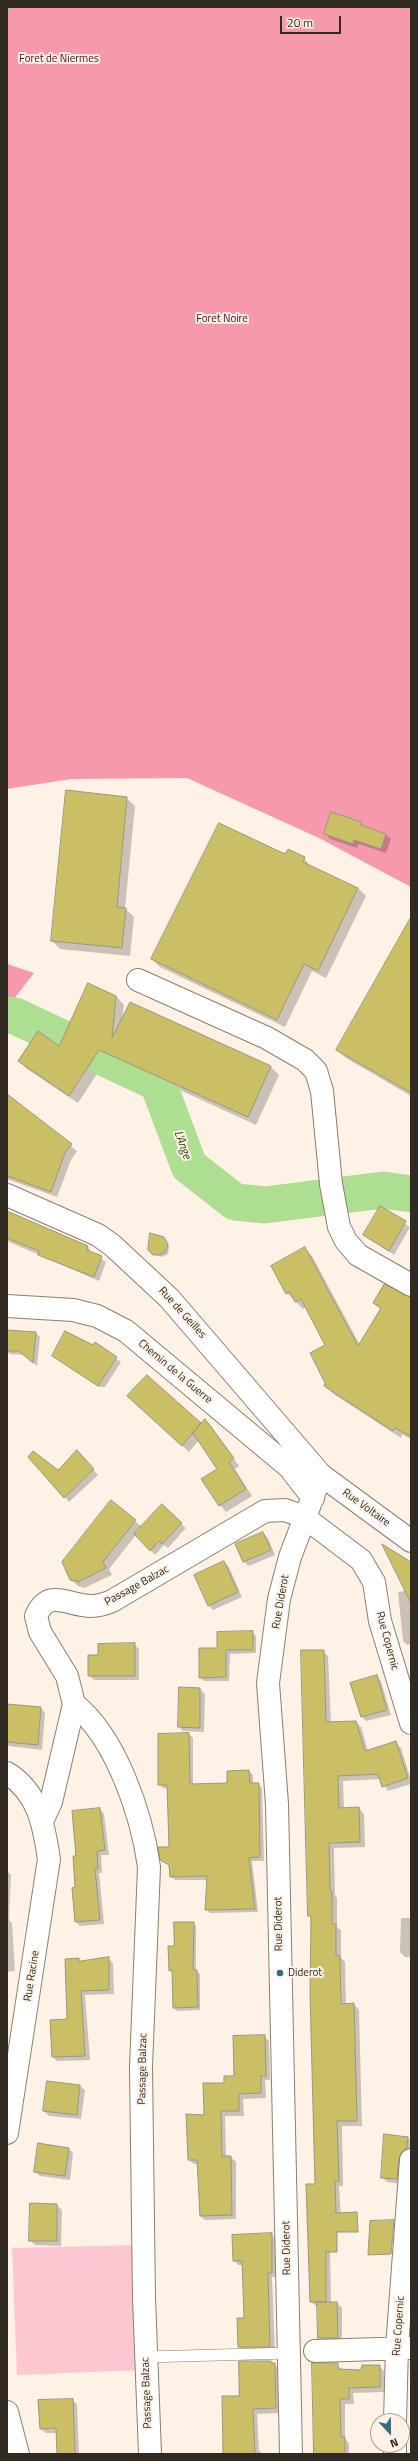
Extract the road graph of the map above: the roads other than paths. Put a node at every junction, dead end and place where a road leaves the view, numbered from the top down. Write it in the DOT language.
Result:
graph roads {
  1 [pos="138,980"];
  2 [pos="7,1195"];
  3 [pos="411,1285"];
  4 [pos="7,1306"];
  5 [pos="321,1475"];
  6 [pos="308,1508"];
  7 [pos="411,1541"];
  8 [pos="74,1704"];
  9 [pos="411,1723"];
  10 [pos="7,1773"];
  11 [pos="42,1819"];
  12 [pos="7,2133"];
  13 [pos="411,2160"];
  14 [pos="404,2348"];
  15 [pos="315,2352"];
  16 [pos="289,2353"];
  17 [pos="146,2357"];
  18 [pos="7,2412"];
  19 [pos="396,2413"];
  20 [pos="18,2454"];
  21 [pos="150,2454"];
  22 [pos="291,2454"];
  1 -- 3 [label="street"];
  2 -- 5 [label="street, Rue de Geilles"];
  4 -- 6 [label="street, Chemin de la Guerre"];
  5 -- 6 [label="street, Rue Diderot"];
  5 -- 7 [label="street, Rue Voltaire"];
  6 -- 8 [label="street, Passage Balzac"];
  6 -- 9 [label="street, Rue Copernic"];
  6 -- 16 [label="street, Rue Diderot"];
  8 -- 11 [label="street, Passage Balzac"];
  8 -- 17 [label="street, Passage Balzac"];
  10 -- 11 [label="street, Rue Racine"];
  11 -- 12 [label="street, Rue Racine"];
  13 -- 14 [label="street, Rue Copernic"];
  14 -- 15 [label="street"];
  14 -- 19 [label="street, Rue Copernic"];
  16 -- 17 [label="lane"];
  16 -- 22 [label="street, Rue Diderot"];
  17 -- 21 [label="street, Passage Balzac"];
  18 -- 20 [label="street"];
}
